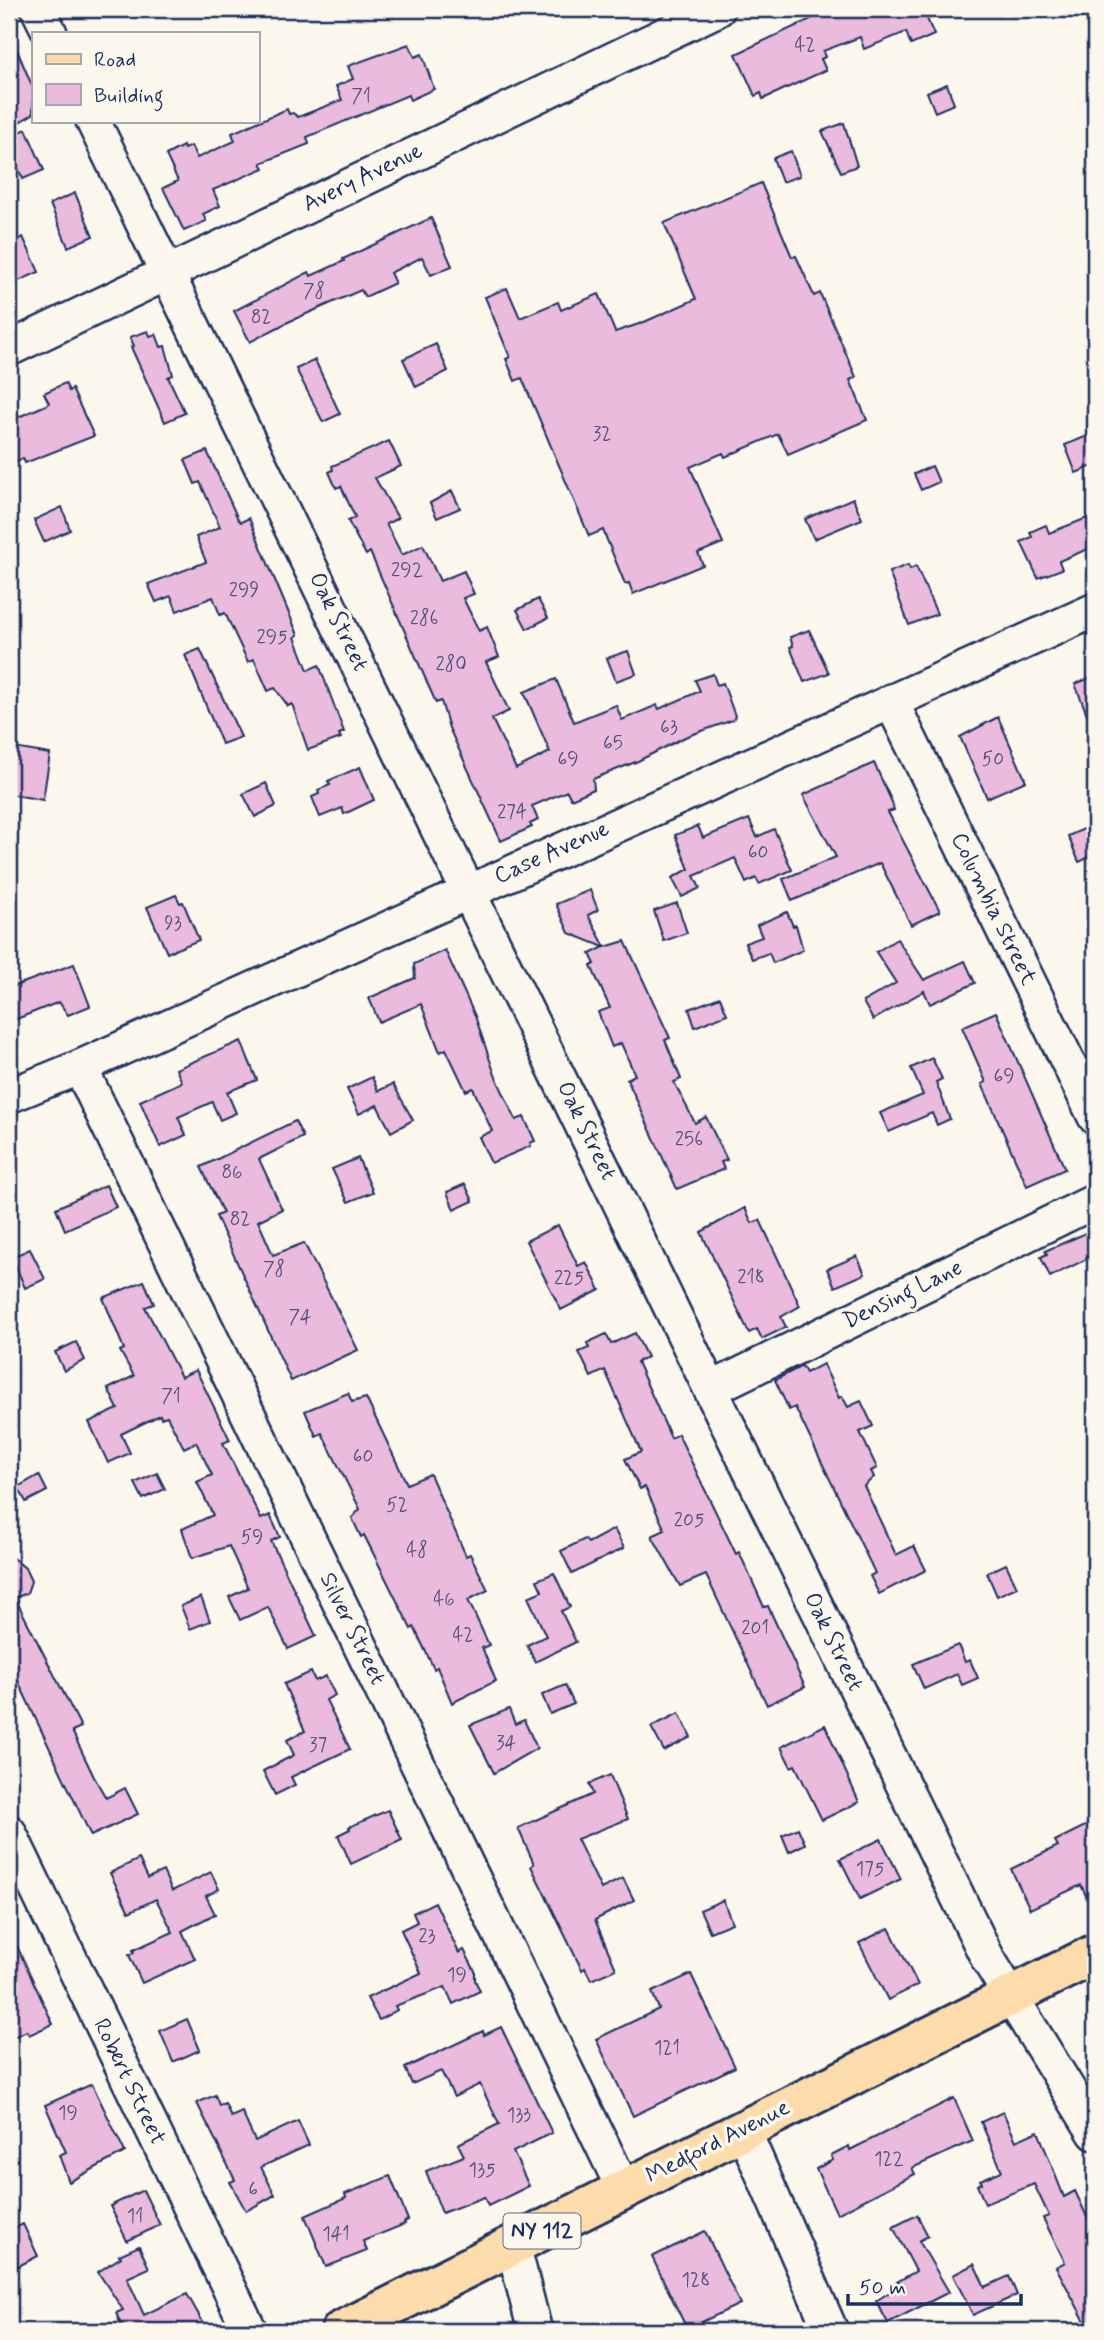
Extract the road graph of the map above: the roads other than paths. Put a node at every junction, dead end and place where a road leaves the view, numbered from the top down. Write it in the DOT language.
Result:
graph roads {
  1 [pos="38,9"];
  2 [pos="718,9"];
  3 [pos="50,32"];
  4 [pos="93,122"];
  5 [pos="166,272"];
  6 [pos="9,349"];
  7 [pos="1095,610"];
  8 [pos="891,701"];
  9 [pos="470,890"];
  10 [pos="80,1067"];
  11 [pos="9,1096"];
  12 [pos="1095,1117"];
  13 [pos="1095,1200"];
  14 [pos="711,1389"];
  15 [pos="9,1832"];
  16 [pos="1095,1954"];
  17 [pos="1011,1997"];
  18 [pos="743,2129"];
  19 [pos="1095,2133"];
  20 [pos="624,2190"];
  21 [pos="513,2245"];
  22 [pos="250,2331"];
  23 [pos="341,2331"];
  24 [pos="535,2331"];
  25 [pos="831,2331"];
  1 -- 3 [label="street"];
  2 -- 5 [label="street, Avery Avenue"];
  4 -- 5 [label="street, Oak Street"];
  5 -- 6 [label="street, Avery Avenue"];
  5 -- 9 [label="street, Oak Street"];
  7 -- 8 [label="street, Case Avenue"];
  8 -- 9 [label="street, Case Avenue"];
  8 -- 12 [label="street, Columbia Street"];
  9 -- 10 [label="street, Case Avenue"];
  9 -- 14 [label="street, Oak Street"];
  10 -- 11 [label="street, Case Avenue"];
  10 -- 20 [label="street, Silver Street"];
  13 -- 14 [label="street, Densing Lane"];
  14 -- 17 [label="street, Oak Street"];
  15 -- 22 [label="street, Robert Street"];
  16 -- 17 [label="main road, Medford Avenue / NY 112"];
  17 -- 18 [label="main road, Medford Avenue / NY 112"];
  17 -- 19 [label="street, Oak Street"];
  18 -- 20 [label="main road, Medford Avenue / NY 112"];
  18 -- 25 [label="street"];
  20 -- 21 [label="main road, Medford Avenue / NY 112"];
  21 -- 23 [label="main road, Medford Avenue / NY 112"];
  21 -- 24 [label="street"];
}
